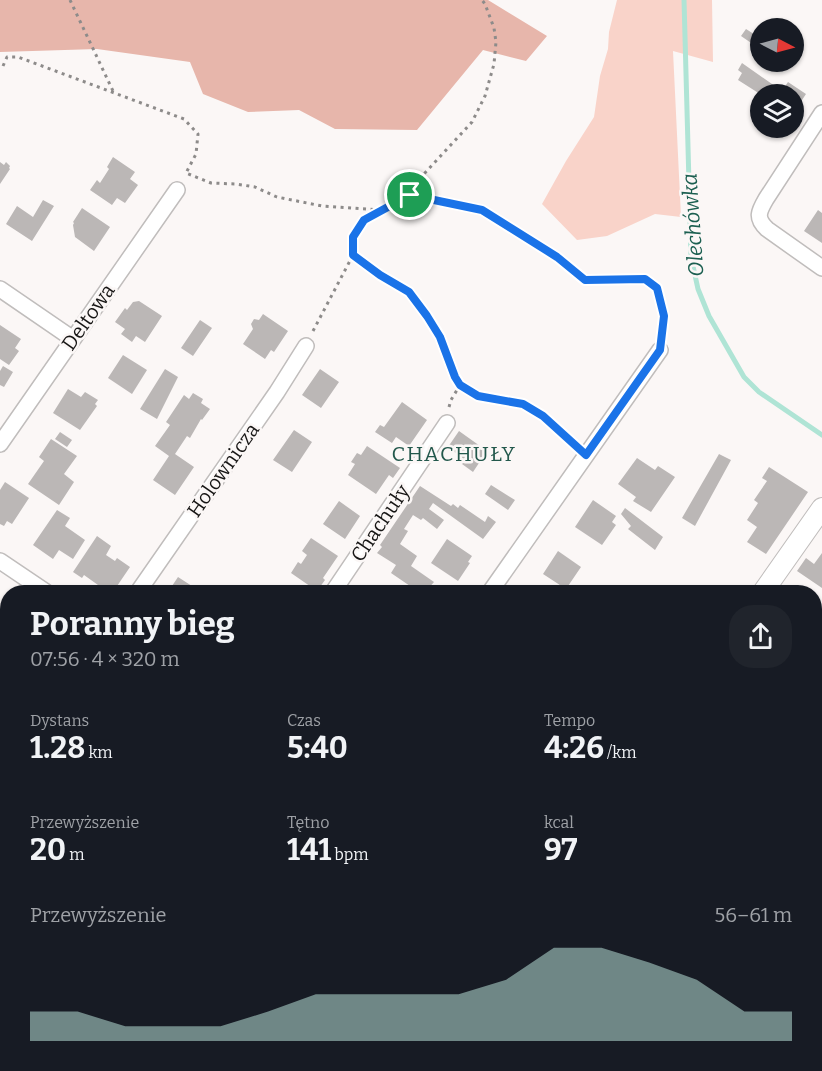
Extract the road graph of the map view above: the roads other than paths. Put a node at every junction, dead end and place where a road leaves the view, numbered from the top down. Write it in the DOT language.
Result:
graph roads {
  1 [pos="822,113"];
  2 [pos="177,190"];
  3 [pos="822,268"];
  4 [pos="0,289"];
  5 [pos="73,339"];
  6 [pos="306,346"];
  7 [pos="660,350"];
  8 [pos="447,423"];
  9 [pos="0,444"];
  10 [pos="822,508"];
  11 [pos="0,561"];
  12 [pos="36,585"];
  13 [pos="143,585"];
  14 [pos="338,585"];
  15 [pos="495,585"];
  16 [pos="768,585"];
  1 -- 3 [label="street"];
  2 -- 5 [label="street, Deltowa"];
  4 -- 5 [label="street"];
  5 -- 9 [label="street, Deltowa"];
  6 -- 13 [label="street, Holownicza"];
  7 -- 15 [label="street"];
  8 -- 14 [label="street, Chachuły"];
  10 -- 16 [label="street"];
  11 -- 12 [label="street"];
}
